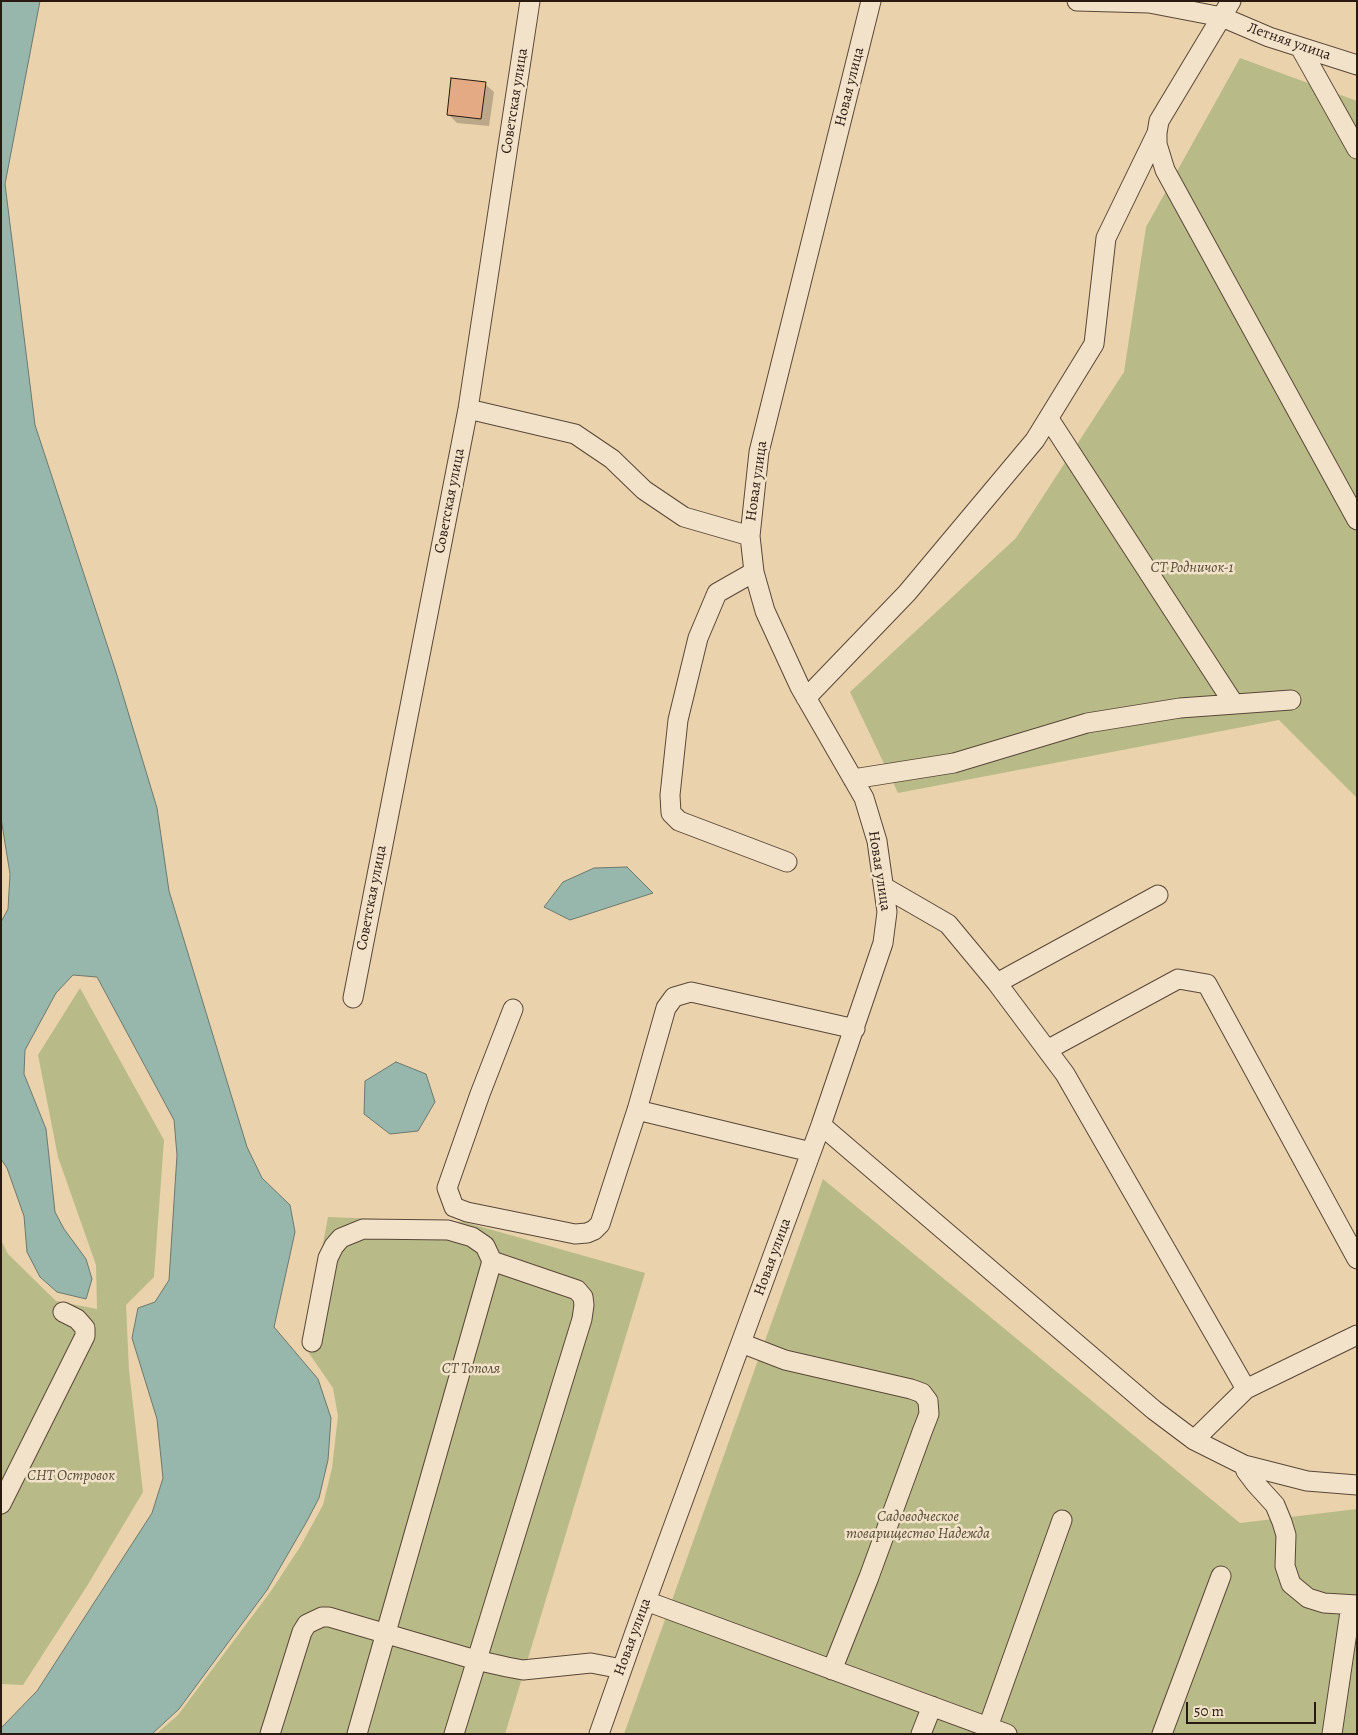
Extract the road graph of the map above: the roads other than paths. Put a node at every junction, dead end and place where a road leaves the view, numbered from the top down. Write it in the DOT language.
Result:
graph roads {
  1 [pos="530,1"];
  2 [pos="871,1"];
  3 [pos="1077,1"];
  4 [pos="1227,9"];
  5 [pos="1300,47"];
  6 [pos="1357,65"];
  7 [pos="1157,133"];
  8 [pos="1357,149"];
  9 [pos="468,409"];
  10 [pos="1049,419"];
  11 [pos="1357,520"];
  12 [pos="750,536"];
  13 [pos="754,572"];
  14 [pos="806,698"];
  15 [pos="1291,700"];
  16 [pos="1234,704"];
  17 [pos="853,779"];
  18 [pos="787,862"];
  19 [pos="884,887"];
  20 [pos="1158,895"];
  21 [pos="997,983"];
  22 [pos="353,998"];
  23 [pos="513,1009"];
  24 [pos="855,1029"];
  25 [pos="1047,1050"];
  26 [pos="637,1110"];
  27 [pos="821,1125"];
  28 [pos="811,1152"];
  29 [pos="1357,1259"];
  30 [pos="492,1261"];
  31 [pos="63,1312"];
  32 [pos="1357,1335"];
  33 [pos="312,1342"];
  34 [pos="741,1343"];
  35 [pos="1246,1389"];
  36 [pos="1194,1440"];
  37 [pos="1244,1465"];
  38 [pos="1357,1485"];
  39 [pos="1,1504"];
  40 [pos="1062,1520"];
  41 [pos="1221,1576"];
  42 [pos="646,1600"];
  43 [pos="1354,1605"];
  44 [pos="385,1633"];
  45 [pos="476,1660"];
  46 [pos="622,1669"];
  47 [pos="832,1670"];
  48 [pos="932,1706"];
  49 [pos="988,1727"];
  50 [pos="270,1734"];
  51 [pos="357,1734"];
  52 [pos="454,1734"];
  53 [pos="599,1734"];
  54 [pos="921,1734"];
  55 [pos="1008,1734"];
  56 [pos="1162,1734"];
  57 [pos="1332,1734"];
  1 -- 9 [label="street, Советская улица"];
  2 -- 12 [label="street, Новая улица"];
  3 -- 4 [label="street, Летняя улица"];
  4 -- 5 [label="street, Летняя улица"];
  4 -- 7 [label="street"];
  5 -- 6 [label="street, Летняя улица"];
  5 -- 8 [label="street"];
  7 -- 10 [label="street"];
  7 -- 11 [label="street"];
  9 -- 12 [label="street"];
  9 -- 22 [label="street, Советская улица"];
  10 -- 14 [label="street"];
  10 -- 16 [label="street"];
  12 -- 13 [label="street, Новая улица"];
  13 -- 14 [label="street, Новая улица"];
  13 -- 18 [label="street"];
  14 -- 17 [label="street, Новая улица"];
  15 -- 16 [label="street"];
  16 -- 17 [label="street"];
  17 -- 19 [label="street, Новая улица"];
  19 -- 21 [label="street"];
  19 -- 24 [label="street, Новая улица"];
  20 -- 21 [label="street"];
  21 -- 25 [label="street"];
  23 -- 26 [label="street"];
  24 -- 26 [label="street"];
  24 -- 27 [label="street, Новая улица"];
  25 -- 29 [label="street"];
  25 -- 35 [label="street"];
  26 -- 28 [label="street"];
  27 -- 28 [label="street, Новая улица"];
  27 -- 36 [label="street"];
  28 -- 34 [label="street, Новая улица"];
  30 -- 33 [label="street"];
  30 -- 44 [label="street"];
  30 -- 45 [label="street"];
  31 -- 39 [label="street"];
  32 -- 35 [label="street"];
  34 -- 42 [label="street, Новая улица"];
  34 -- 47 [label="street"];
  35 -- 36 [label="street"];
  36 -- 37 [label="street"];
  37 -- 38 [label="street"];
  37 -- 43 [label="street"];
  40 -- 49 [label="street"];
  41 -- 56 [label="street"];
  42 -- 46 [label="street, Новая улица"];
  42 -- 47 [label="street"];
  43 -- 57 [label="street"];
  44 -- 45 [label="street"];
  44 -- 50 [label="street"];
  44 -- 51 [label="street"];
  45 -- 46 [label="street"];
  45 -- 52 [label="street"];
  46 -- 53 [label="street, Новая улица"];
  47 -- 48 [label="street"];
  48 -- 49 [label="street"];
  48 -- 54 [label="street"];
  49 -- 55 [label="street"];
}
